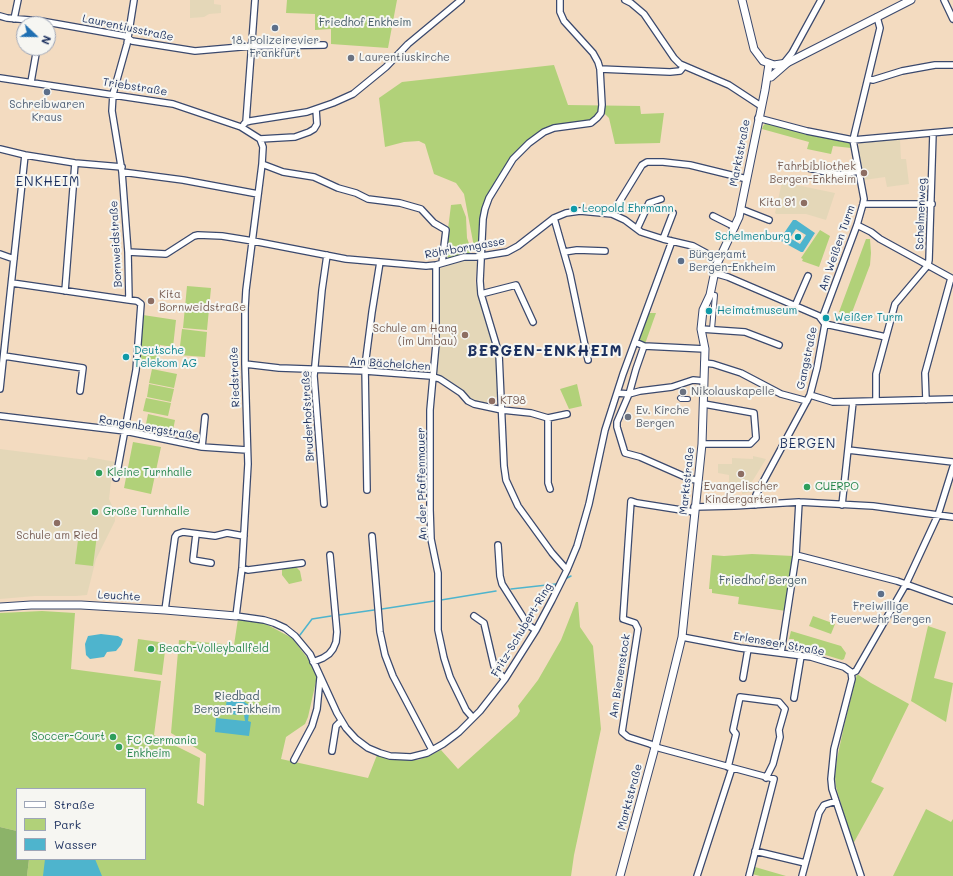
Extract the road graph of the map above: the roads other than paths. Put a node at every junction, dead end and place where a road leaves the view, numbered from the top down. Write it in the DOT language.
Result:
graph roads {
  1 [pos="18,0"];
  2 [pos="134,0"];
  3 [pos="255,0"];
  4 [pos="461,0"];
  5 [pos="560,0"];
  6 [pos="625,0"];
  7 [pos="742,0"];
  8 [pos="821,0"];
  9 [pos="911,0"];
  10 [pos="944,0"];
  11 [pos="631,2"];
  12 [pos="0,16"];
  13 [pos="877,18"];
  14 [pos="14,19"];
  15 [pos="953,19"];
  16 [pos="128,38"];
  17 [pos="800,40"];
  18 [pos="324,45"];
  19 [pos="252,46"];
  20 [pos="803,55"];
  21 [pos="36,56"];
  22 [pos="769,64"];
  23 [pos="785,64"];
  24 [pos="953,65"];
  25 [pos="684,66"];
  26 [pos="600,69"];
  27 [pos="771,77"];
  28 [pos="0,78"];
  29 [pos="868,79"];
  30 [pos="31,82"];
  31 [pos="765,90"];
  32 [pos="113,94"];
  33 [pos="761,106"];
  34 [pos="316,110"];
  35 [pos="758,118"];
  36 [pos="246,122"];
  37 [pos="241,127"];
  38 [pos="953,131"];
  39 [pos="933,133"];
  40 [pos="260,139"];
  41 [pos="853,140"];
  42 [pos="0,149"];
  43 [pos="25,155"];
  44 [pos="75,163"];
  45 [pos="262,164"];
  46 [pos="804,167"];
  47 [pos="122,170"];
  48 [pos="858,171"];
  49 [pos="747,178"];
  50 [pos="258,194"];
  51 [pos="661,199"];
  52 [pos="863,204"];
  53 [pos="932,204"];
  54 [pos="741,209"];
  55 [pos="673,213"];
  56 [pos="612,214"];
  57 [pos="713,216"];
  58 [pos="554,218"];
  59 [pos="769,220"];
  60 [pos="857,225"];
  61 [pos="735,227"];
  62 [pos="637,229"];
  63 [pos="663,239"];
  64 [pos="253,241"];
  65 [pos="672,241"];
  66 [pos="605,251"];
  67 [pos="128,252"];
  68 [pos="564,252"];
  69 [pos="0,254"];
  70 [pos="327,255"];
  71 [pos="482,256"];
  72 [pos="14,258"];
  73 [pos="719,260"];
  74 [pos="380,262"];
  75 [pos="439,264"];
  76 [pos="928,265"];
  77 [pos="714,273"];
  78 [pos="808,276"];
  79 [pos="952,278"];
  80 [pos="12,283"];
  81 [pos="65,291"];
  82 [pos="481,294"];
  83 [pos="710,295"];
  84 [pos="129,300"];
  85 [pos="796,306"];
  86 [pos="823,321"];
  87 [pos="533,322"];
  88 [pos="701,329"];
  89 [pos="712,329"];
  90 [pos="886,337"];
  91 [pos="635,342"];
  92 [pos="779,344"];
  93 [pos="644,346"];
  94 [pos="705,350"];
  95 [pos="3,355"];
  96 [pos="588,360"];
  97 [pos="704,363"];
  98 [pos="245,364"];
  99 [pos="314,369"];
  100 [pos="365,371"];
  101 [pos="433,377"];
  102 [pos="704,381"];
  103 [pos="0,388"];
  104 [pos="80,391"];
  105 [pos="617,393"];
  106 [pos="629,394"];
  107 [pos="680,398"];
  108 [pos="808,398"];
  109 [pos="688,399"];
  110 [pos="953,399"];
  111 [pos="926,400"];
  112 [pos="876,401"];
  113 [pos="853,402"];
  114 [pos="704,404"];
  115 [pos="502,410"];
  116 [pos="566,414"];
  117 [pos="0,416"];
  118 [pos="205,417"];
  119 [pos="548,418"];
  120 [pos="125,431"];
  121 [pos="702,444"];
  122 [pos="202,447"];
  123 [pos="247,450"];
  124 [pos="848,450"];
  125 [pos="953,462"];
  126 [pos="953,467"];
  127 [pos="116,478"];
  128 [pos="697,480"];
  129 [pos="550,489"];
  130 [pos="367,490"];
  131 [pos="799,502"];
  132 [pos="324,504"];
  133 [pos="842,504"];
  134 [pos="756,505"];
  135 [pos="694,510"];
  136 [pos="938,515"];
  137 [pos="953,518"];
  138 [pos="196,534"];
  139 [pos="244,536"];
  140 [pos="372,536"];
  141 [pos="498,545"];
  142 [pos="796,555"];
  143 [pos="330,556"];
  144 [pos="211,563"];
  145 [pos="302,563"];
  146 [pos="242,568"];
  147 [pos="567,570"];
  148 [pos="906,584"];
  149 [pos="953,601"];
  150 [pos="0,607"];
  151 [pos="165,610"];
  152 [pos="236,616"];
  153 [pos="474,616"];
  154 [pos="536,630"];
  155 [pos="682,637"];
  156 [pos="748,649"];
  157 [pos="781,653"];
  158 [pos="801,656"];
  159 [pos="314,662"];
  160 [pos="852,673"];
  161 [pos="320,677"];
  162 [pos="743,678"];
  163 [pos="505,679"];
  164 [pos="794,698"];
  165 [pos="473,718"];
  166 [pos="341,720"];
  167 [pos="655,746"];
  168 [pos="432,750"];
  169 [pos="332,751"];
  170 [pos="294,760"];
  171 [pos="730,768"];
  172 [pos="766,778"];
  173 [pos="836,801"];
  174 [pos="755,850"];
  175 [pos="805,863"];
  176 [pos="620,876"];
  177 [pos="697,876"];
  178 [pos="749,876"];
  179 [pos="802,876"];
  180 [pos="861,876"];
  1 -- 14 [label="street"];
  2 -- 16 [label="street, Bornweidstraße"];
  3 -- 19 [label="street"];
  4 -- 34 [label="street"];
  5 -- 26 [label="street"];
  6 -- 11 [label="street"];
  7 -- 22 [label="street"];
  8 -- 17 [label="street"];
  9 -- 13 [label="street"];
  10 -- 15 [label="street"];
  11 -- 25 [label="street"];
  12 -- 14 [label="street, Laurentiusstraße"];
  13 -- 20 [label="street"];
  13 -- 29 [label="street, Am Weißen Turm"];
  14 -- 16 [label="street, Laurentiusstraße"];
  16 -- 19 [label="street, Laurentiusstraße"];
  16 -- 32 [label="street, Bornweidstraße"];
  17 -- 20 [label="street"];
  17 -- 23 [label="street"];
  18 -- 19 [label="street, Laurentiusstraße"];
  19 -- 36 [label="street"];
  20 -- 23 [label="street"];
  21 -- 30 [label="street"];
  22 -- 23 [label="street"];
  22 -- 27 [label="street"];
  22 -- 31 [label="street, Marktstraße"];
  23 -- 27 [label="street"];
  24 -- 29 [label="street"];
  25 -- 26 [label="street"];
  25 -- 33 [label="street"];
  26 -- 71 [label="street"];
  27 -- 31 [label="street, Marktstraße"];
  28 -- 30 [label="street, Triebstraße"];
  29 -- 41 [label="street, Am Weißen Turm"];
  30 -- 32 [label="street, Triebstraße"];
  31 -- 33 [label="street, Marktstraße"];
  32 -- 37 [label="street, Triebstraße"];
  32 -- 47 [label="street, Bornweidstraße"];
  33 -- 35 [label="street, Marktstraße"];
  34 -- 36 [label="street"];
  34 -- 40 [label="street"];
  35 -- 41 [label="street"];
  35 -- 49 [label="street, Marktstraße"];
  36 -- 37 [label="street"];
  37 -- 40 [label="street, Triebstraße"];
  38 -- 39 [label="street"];
  39 -- 41 [label="street"];
  39 -- 53 [label="street, Schelmenweg"];
  40 -- 45 [label="street, Riedstraße"];
  41 -- 48 [label="street, Am Weißen Turm"];
  42 -- 43 [label="street"];
  43 -- 44 [label="street"];
  43 -- 72 [label="street"];
  44 -- 47 [label="street"];
  44 -- 81 [label="street"];
  45 -- 50 [label="street, Riedstraße"];
  45 -- 75 [label="street, An der Pfaffenmauer"];
  46 -- 48 [label="street"];
  47 -- 50 [label="street"];
  47 -- 67 [label="street, Bornweidstraße"];
  48 -- 52 [label="street, Am Weißen Turm"];
  49 -- 54 [label="street, Marktstraße"];
  49 -- 56 [label="street"];
  50 -- 64 [label="street, Riedstraße"];
  51 -- 62 [label="street"];
  52 -- 53 [label="street"];
  52 -- 60 [label="street, Am Weißen Turm"];
  53 -- 76 [label="street, Schelmenweg"];
  54 -- 59 [label="street"];
  54 -- 61 [label="street, Marktstraße"];
  55 -- 63 [label="street"];
  56 -- 58 [label="street, Röhrborngasse"];
  56 -- 62 [label="street, Röhrborngasse"];
  57 -- 61 [label="street"];
  58 -- 68 [label="street"];
  58 -- 71 [label="street, Röhrborngasse"];
  60 -- 76 [label="street"];
  60 -- 86 [label="street, Am Weißen Turm"];
  61 -- 73 [label="street, Marktstraße"];
  62 -- 63 [label="street, Röhrborngasse"];
  63 -- 65 [label="street, Röhrborngasse"];
  64 -- 67 [label="street, Röhrborngasse"];
  64 -- 70 [label="street, Röhrborngasse"];
  64 -- 98 [label="street, Riedstraße"];
  65 -- 73 [label="street, Röhrborngasse"];
  65 -- 91 [label="street, Fritz-Schubert-Ring"];
  66 -- 68 [label="street"];
  67 -- 84 [label="street, Bornweidstraße"];
  68 -- 96 [label="street"];
  69 -- 72 [label="street"];
  70 -- 74 [label="street, Röhrborngasse"];
  70 -- 99 [label="street, Bruderhofstraße"];
  71 -- 75 [label="street, Röhrborngasse"];
  71 -- 82 [label="street"];
  72 -- 80 [label="street"];
  73 -- 77 [label="street, Marktstraße"];
  74 -- 75 [label="street, Röhrborngasse"];
  74 -- 100 [label="street"];
  75 -- 101 [label="street, An der Pfaffenmauer"];
  76 -- 79 [label="street"];
  76 -- 90 [label="street, Schelmenweg"];
  77 -- 83 [label="street, Marktstraße"];
  77 -- 85 [label="street, Gangstraße"];
  78 -- 85 [label="street"];
  79 -- 111 [label="street"];
  80 -- 81 [label="street"];
  80 -- 95 [label="street"];
  81 -- 84 [label="street"];
  82 -- 87 [label="street"];
  82 -- 115 [label="street"];
  83 -- 88 [label="street, Marktstraße"];
  83 -- 89 [label="street"];
  84 -- 120 [label="street, Bornweidstraße"];
  85 -- 86 [label="street, Gangstraße"];
  86 -- 90 [label="street"];
  86 -- 108 [label="street, Gangstraße"];
  88 -- 89 [label="street"];
  88 -- 94 [label="street, Marktstraße"];
  89 -- 92 [label="street"];
  90 -- 112 [label="street, Schelmenweg"];
  91 -- 93 [label="street"];
  91 -- 105 [label="street, Fritz-Schubert-Ring"];
  93 -- 94 [label="street"];
  93 -- 106 [label="street"];
  94 -- 97 [label="street, Marktstraße"];
  95 -- 103 [label="street"];
  95 -- 104 [label="street"];
  97 -- 102 [label="street, Marktstraße"];
  97 -- 108 [label="street"];
  98 -- 99 [label="street, Am Bächelchen"];
  98 -- 123 [label="street, Riedstraße"];
  99 -- 100 [label="street, Am Bächelchen"];
  99 -- 132 [label="street, Bruderhofstraße"];
  100 -- 101 [label="street, Am Bächelchen"];
  100 -- 130 [label="street"];
  101 -- 115 [label="street, Am Bächelchen"];
  101 -- 165 [label="street, An der Pfaffenmauer"];
  102 -- 106 [label="street"];
  102 -- 114 [label="street, Marktstraße"];
  105 -- 106 [label="street"];
  105 -- 147 [label="street, Fritz-Schubert-Ring"];
  106 -- 128 [label="street"];
  107 -- 109 [label="street"];
  108 -- 113 [label="street"];
  108 -- 134 [label="street, Gangstraße"];
  110 -- 111 [label="street"];
  111 -- 112 [label="street"];
  112 -- 113 [label="street"];
  113 -- 124 [label="street"];
  114 -- 121 [label="street, Marktstraße"];
  114 -- 121 [label="street"];
  115 -- 119 [label="street, Am Bächelchen"];
  115 -- 147 [label="street"];
  116 -- 119 [label="street, Am Bächelchen"];
  117 -- 120 [label="street, Rangenbergstraße"];
  118 -- 122 [label="street"];
  119 -- 129 [label="street"];
  120 -- 122 [label="street, Rangenbergstraße"];
  120 -- 127 [label="street, Bornweidstraße"];
  121 -- 128 [label="street, Marktstraße"];
  122 -- 123 [label="street, Rangenbergstraße"];
  123 -- 139 [label="street, Riedstraße"];
  124 -- 125 [label="street"];
  124 -- 133 [label="street"];
  126 -- 136 [label="street"];
  128 -- 135 [label="street, Marktstraße"];
  131 -- 133 [label="street"];
  131 -- 134 [label="street"];
  131 -- 142 [label="street"];
  133 -- 136 [label="street"];
  134 -- 135 [label="street"];
  135 -- 155 [label="street, Marktstraße"];
  135 -- 167 [label="street, Am Bienenstock"];
  136 -- 137 [label="street"];
  136 -- 148 [label="street"];
  138 -- 139 [label="street"];
  138 -- 144 [label="street"];
  138 -- 151 [label="street"];
  139 -- 146 [label="street, Riedstraße"];
  140 -- 168 [label="street"];
  141 -- 154 [label="street"];
  142 -- 148 [label="street"];
  142 -- 157 [label="street"];
  143 -- 159 [label="street"];
  145 -- 146 [label="street"];
  146 -- 152 [label="street, Riedstraße"];
  147 -- 154 [label="street, Fritz-Schubert-Ring"];
  148 -- 149 [label="street"];
  148 -- 160 [label="street"];
  150 -- 151 [label="street, Leuchte"];
  151 -- 152 [label="street, Leuchte"];
  152 -- 159 [label="street, Fritz-Schubert-Ring"];
  153 -- 163 [label="street"];
  154 -- 163 [label="street, Fritz-Schubert-Ring"];
  155 -- 156 [label="street, Erlenseer Straße"];
  155 -- 167 [label="street, Marktstraße"];
  156 -- 157 [label="street, Erlenseer Straße"];
  156 -- 162 [label="street"];
  157 -- 158 [label="street, Erlenseer Straße"];
  158 -- 160 [label="street, Erlenseer Straße"];
  158 -- 164 [label="street"];
  159 -- 161 [label="street, Fritz-Schubert-Ring"];
  160 -- 173 [label="street"];
  161 -- 166 [label="street, Fritz-Schubert-Ring"];
  161 -- 170 [label="street, Fritz-Schubert-Ring"];
  163 -- 165 [label="street, Fritz-Schubert-Ring"];
  165 -- 168 [label="street, Fritz-Schubert-Ring"];
  166 -- 168 [label="street, Fritz-Schubert-Ring"];
  166 -- 169 [label="street"];
  167 -- 171 [label="street"];
  167 -- 176 [label="street, Marktstraße"];
  171 -- 172 [label="street"];
  171 -- 172 [label="street"];
  171 -- 177 [label="street"];
  172 -- 174 [label="street"];
  173 -- 175 [label="street"];
  173 -- 180 [label="street"];
  174 -- 175 [label="street"];
  174 -- 178 [label="street"];
  175 -- 179 [label="street"];
}
